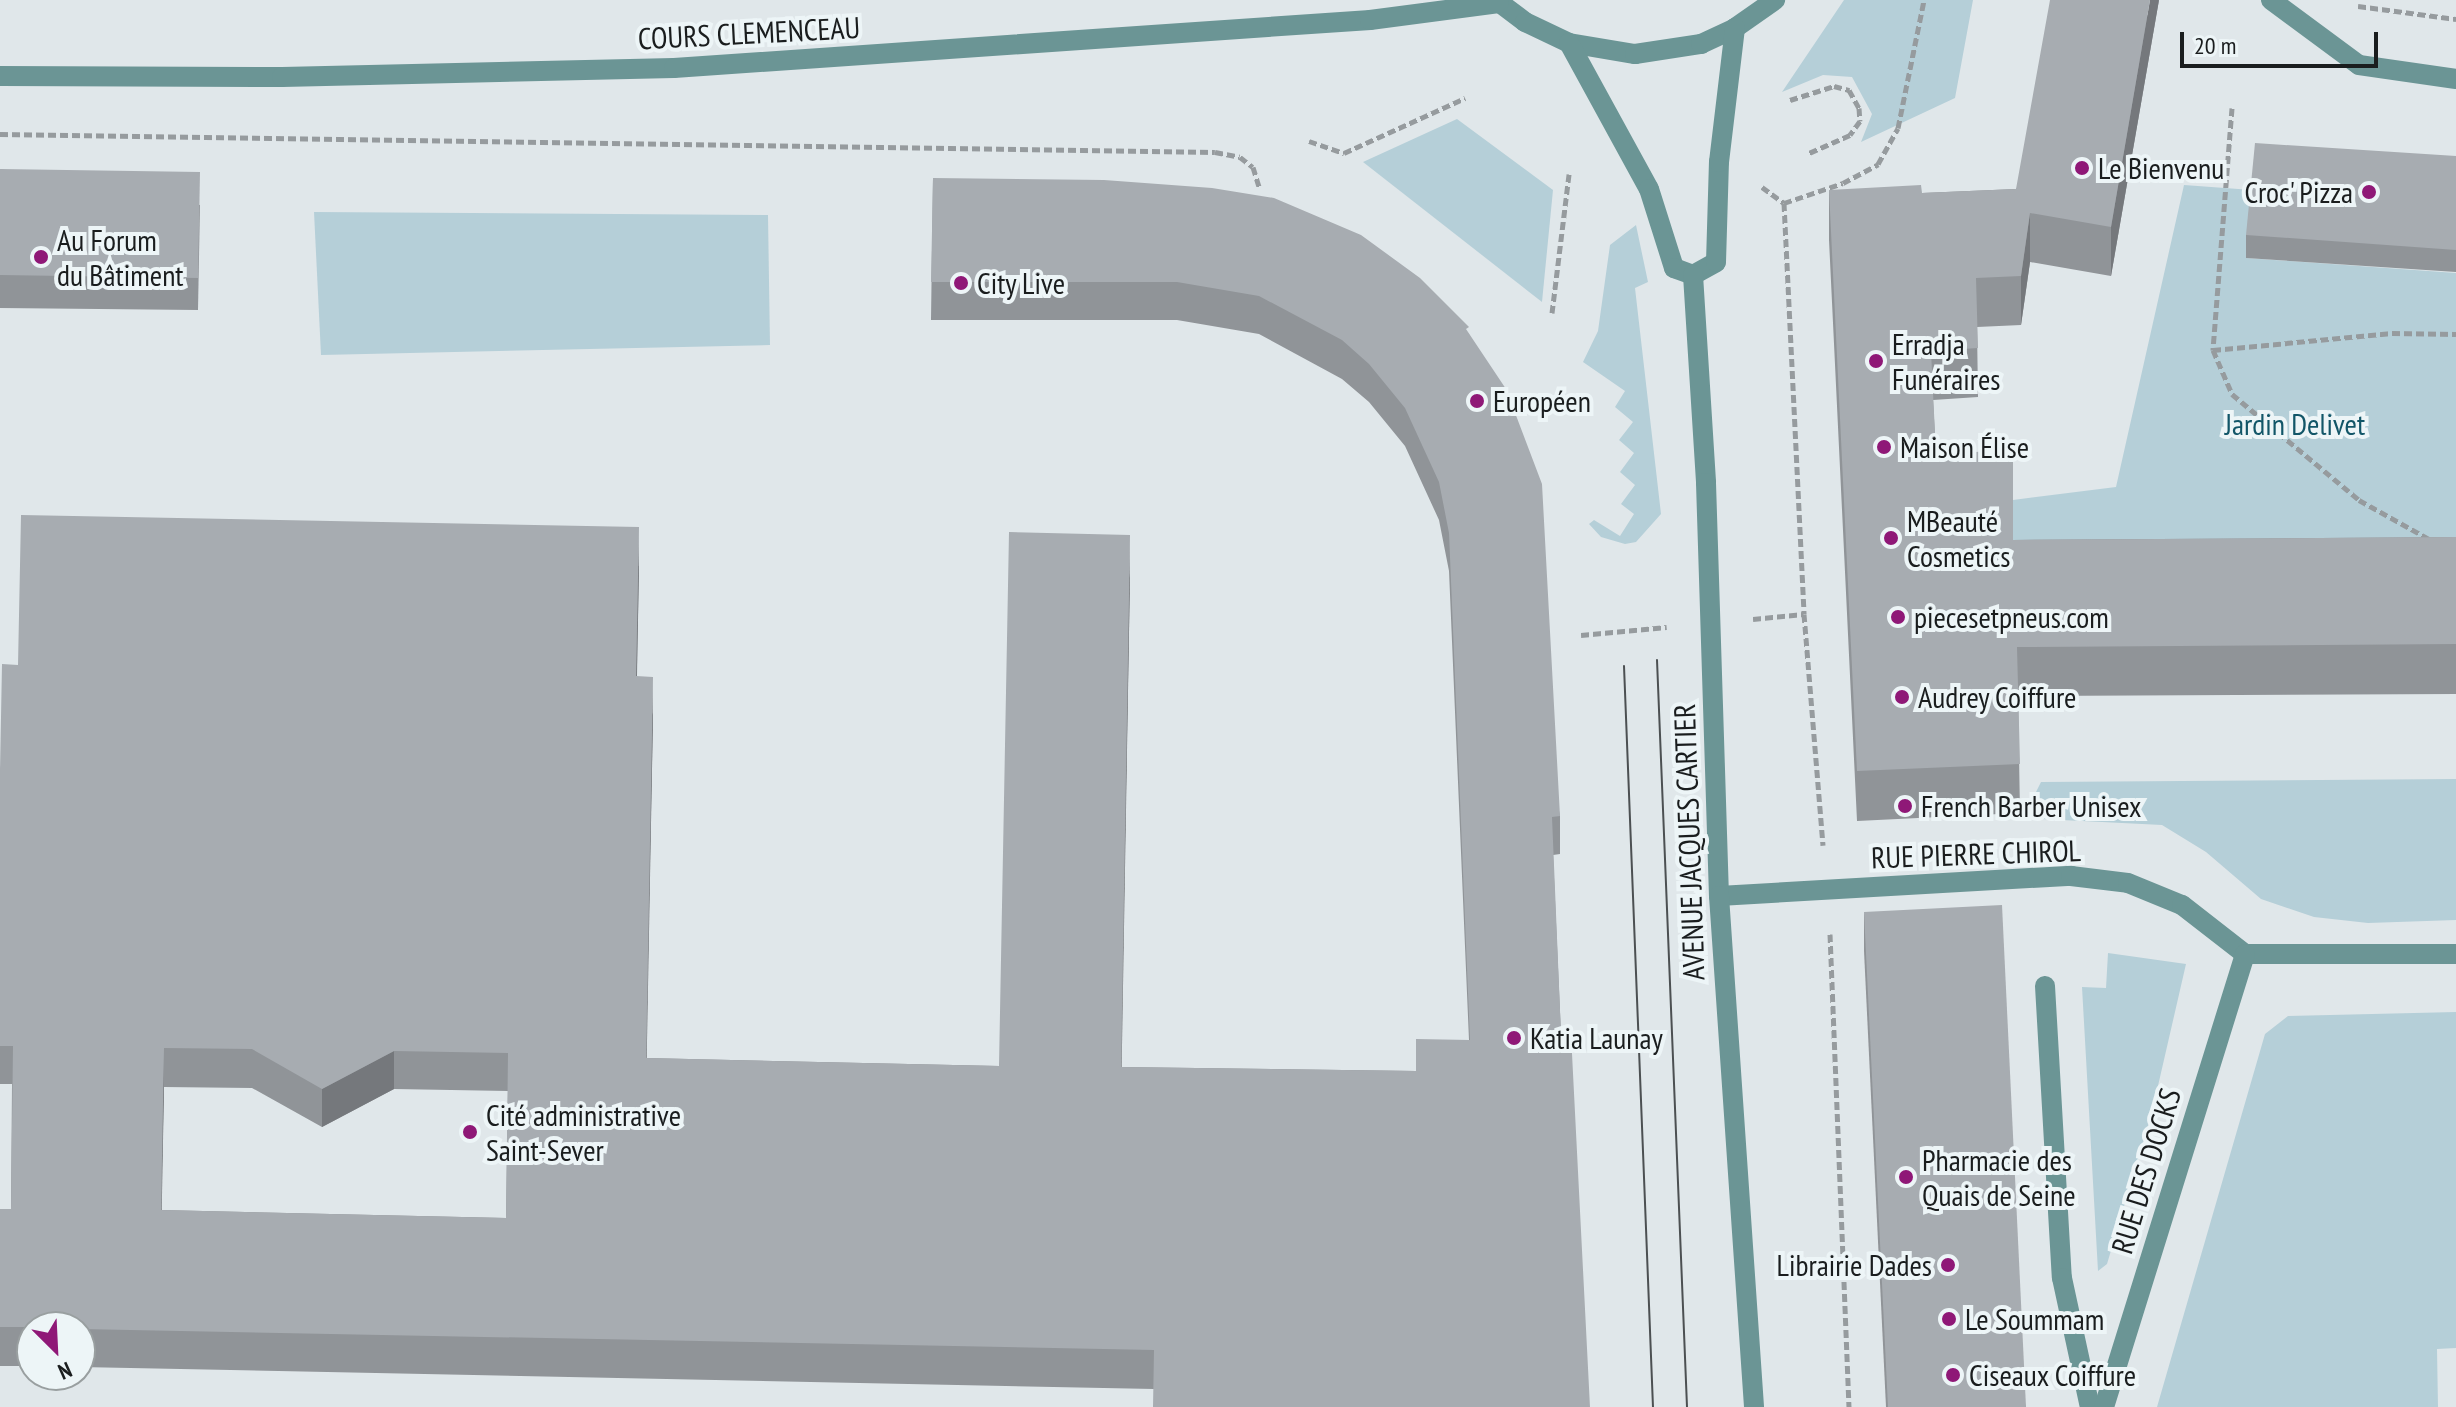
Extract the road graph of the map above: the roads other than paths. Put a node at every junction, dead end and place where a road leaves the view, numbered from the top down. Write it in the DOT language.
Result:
graph roads {
  1 [pos="1775,0"];
  2 [pos="2271,0"];
  3 [pos="1498,2"];
  4 [pos="1735,28"];
  5 [pos="1569,43"];
  6 [pos="0,76"];
  7 [pos="2456,79"];
  8 [pos="1693,275"];
  9 [pos="1719,896"];
  10 [pos="2245,954"];
  11 [pos="2456,954"];
  12 [pos="2045,986"];
  13 [pos="1754,1407"];
  14 [pos="2090,1407"];
  15 [pos="2104,1407"];
  1 -- 4 [label="street"];
  2 -- 7 [label="street"];
  3 -- 5 [label="street"];
  3 -- 6 [label="street, COURS CLEMENCEAU"];
  4 -- 5 [label="street"];
  4 -- 8 [label="street"];
  5 -- 8 [label="street"];
  8 -- 9 [label="street, AVENUE JACQUES CARTIER"];
  9 -- 10 [label="street, RUE PIERRE CHIROL"];
  9 -- 13 [label="street, AVENUE JACQUES CARTIER"];
  10 -- 11 [label="street"];
  10 -- 15 [label="street, RUE DES DOCKS"];
  12 -- 14 [label="street, RUE DES DOCKS"];
}
